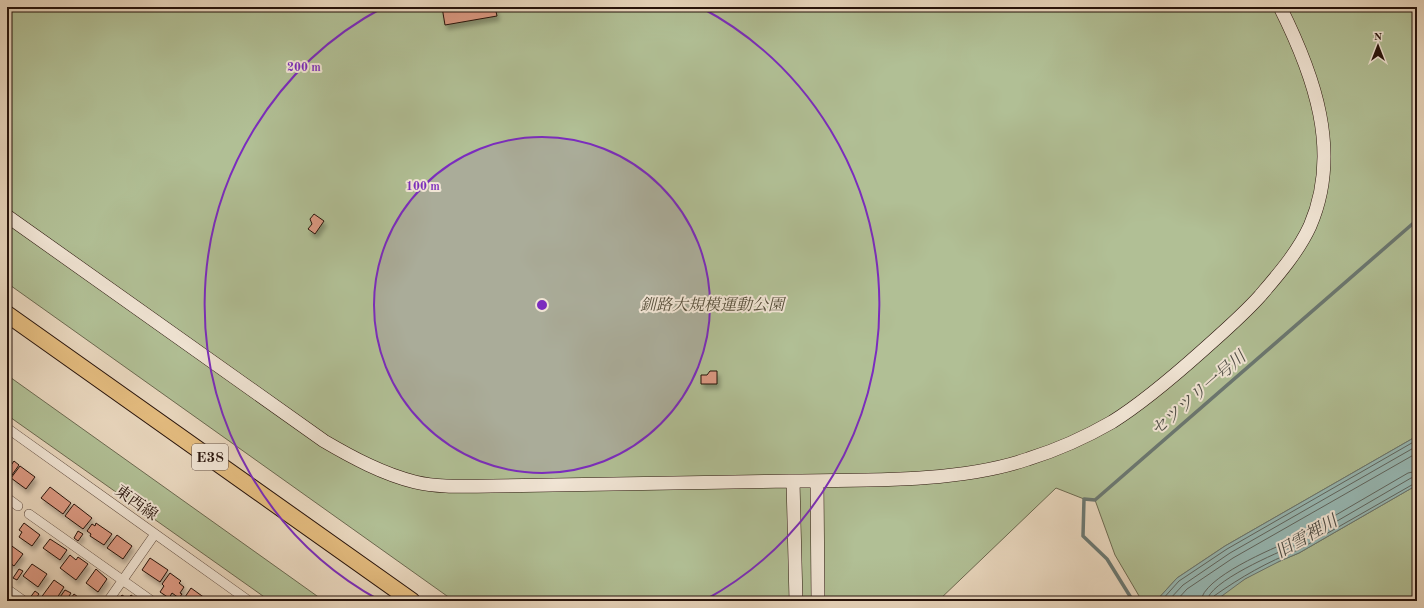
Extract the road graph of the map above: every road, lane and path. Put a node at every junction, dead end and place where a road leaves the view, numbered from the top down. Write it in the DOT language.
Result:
graph roads {
  1 [pos="1280,7"];
  2 [pos="7,216"];
  3 [pos="7,314"];
  4 [pos="7,325"];
  5 [pos="7,428"];
  6 [pos="793,481"];
  7 [pos="818,481"];
  8 [pos="7,498"];
  9 [pos="18,506"];
  10 [pos="29,514"];
  11 [pos="155,534"];
  12 [pos="362,565"];
  13 [pos="123,580"];
  14 [pos="7,589"];
  15 [pos="24,601"];
  16 [pos="108,601"];
  17 [pos="152,601"];
  18 [pos="249,601"];
  19 [pos="395,601"];
  20 [pos="412,601"];
  21 [pos="424,601"];
  22 [pos="796,601"];
  23 [pos="802,601"];
  24 [pos="818,601"];
  1 -- 7 [label="street"];
  2 -- 6 [label="street"];
  3 -- 12 [label="highway, E38"];
  4 -- 19 [label="highway, E38"];
  5 -- 11 [label="street, 東西線"];
  6 -- 7 [label="street"];
  6 -- 22 [label="street"];
  7 -- 24 [label="street"];
  8 -- 9 [label="street"];
  10 -- 13 [label="street"];
  11 -- 13 [label="street"];
  11 -- 18 [label="street, 東西線"];
  12 -- 20 [label="highway, E38"];
  12 -- 21 [label="highway"];
  13 -- 16 [label="street"];
  13 -- 17 [label="street"];
  14 -- 15 [label="street"];
  23 -- 24 [label="street"];
}
